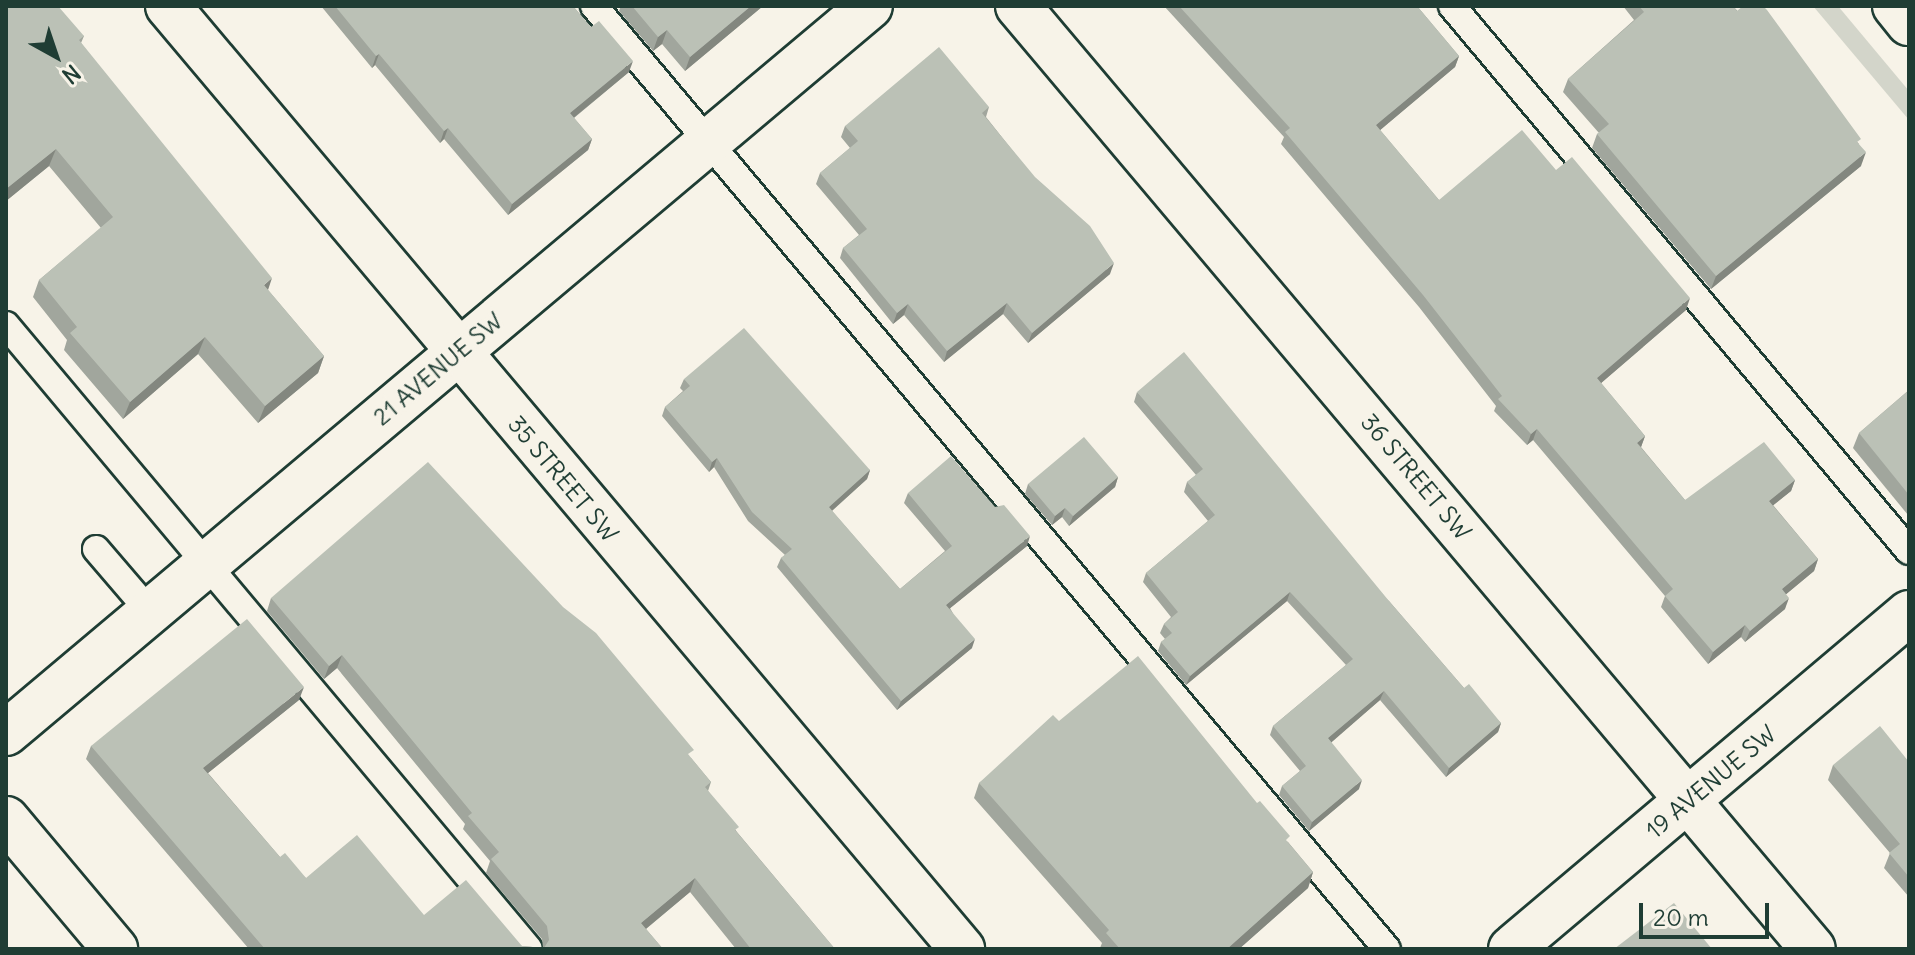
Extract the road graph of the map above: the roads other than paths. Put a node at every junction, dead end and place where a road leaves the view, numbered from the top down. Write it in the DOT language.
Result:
graph roads {
  1 [pos="168,6"];
  2 [pos="594,6"];
  3 [pos="870,6"];
  4 [pos="1018,6"];
  5 [pos="1452,6"];
  6 [pos="1895,6"];
  7 [pos="1909,23"];
  8 [pos="707,141"];
  9 [pos="6,325"];
  10 [pos="457,354"];
  11 [pos="96,549"];
  12 [pos="1909,551"];
  13 [pos="205,565"];
  14 [pos="150,612"];
  15 [pos="1909,613"];
  16 [pos="6,733"];
  17 [pos="1689,801"];
  18 [pos="6,819"];
  19 [pos="115,949"];
  20 [pos="529,949"];
  21 [pos="962,949"];
  22 [pos="1387,949"];
  23 [pos="1511,949"];
  24 [pos="1813,949"];
  1 -- 10 [label="street, 35 STREET SW"];
  2 -- 8 [label="lane"];
  3 -- 8 [label="street, 21 AVENUE SW"];
  4 -- 17 [label="street, 36 STREET SW"];
  5 -- 12 [label="lane"];
  6 -- 7 [label="street"];
  8 -- 10 [label="street, 21 AVENUE SW"];
  8 -- 22 [label="lane"];
  9 -- 13 [label="lane"];
  10 -- 13 [label="street, 21 AVENUE SW"];
  10 -- 21 [label="street, 35 STREET SW"];
  11 -- 14 [label="lane"];
  13 -- 14 [label="street, 21 AVENUE SW"];
  13 -- 20 [label="lane"];
  14 -- 16 [label="street, 21 AVENUE SW"];
  15 -- 17 [label="street, 19 AVENUE SW"];
  17 -- 23 [label="street, 19 AVENUE SW"];
  17 -- 24 [label="street, 36 STREET SW"];
  18 -- 19 [label="street"];
}
